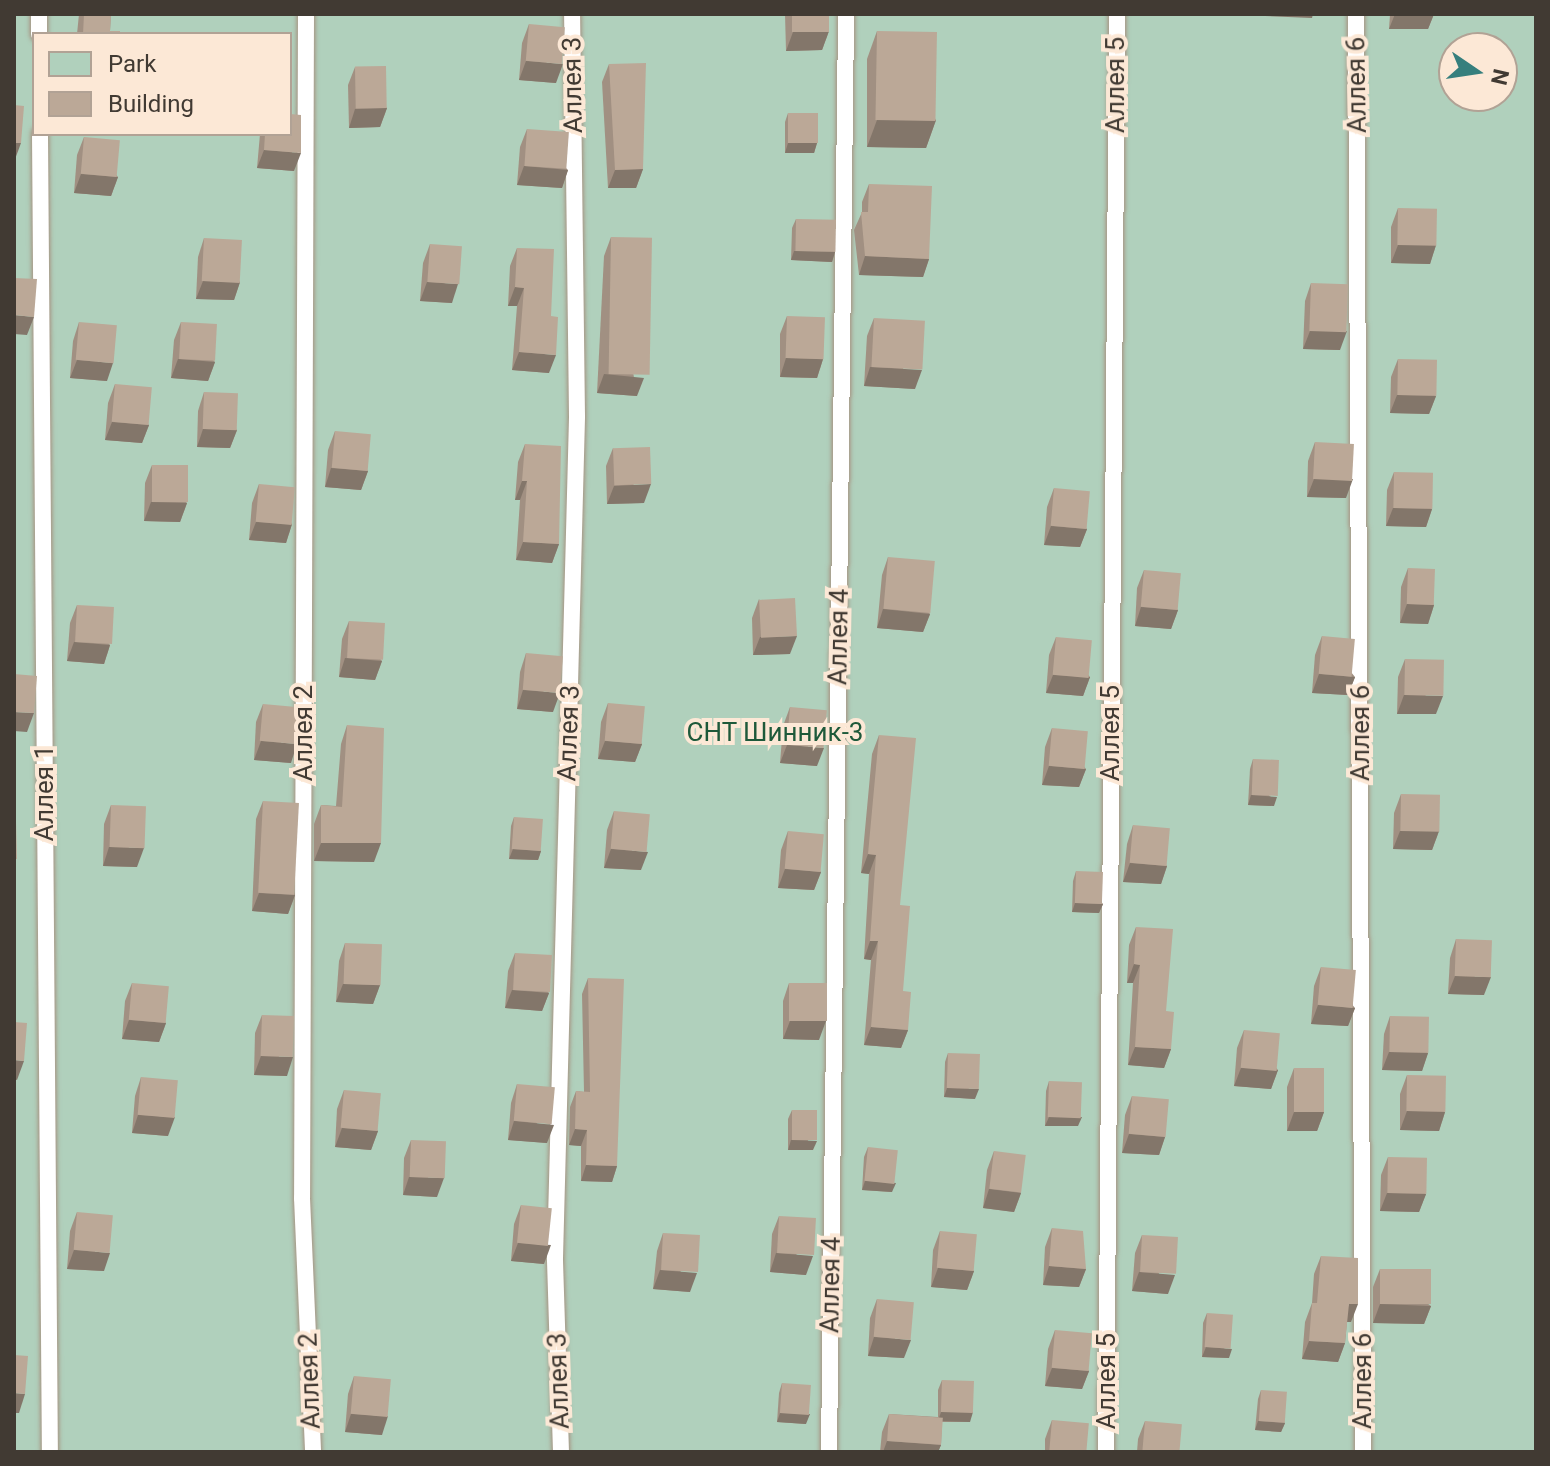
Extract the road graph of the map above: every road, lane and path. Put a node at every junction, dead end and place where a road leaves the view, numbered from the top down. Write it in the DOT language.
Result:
graph roads {
  1 [pos="306,14"];
  2 [pos="572,14"];
  3 [pos="846,14"];
  4 [pos="1117,14"];
  5 [pos="1356,14"];
  6 [pos="40,136"];
  7 [pos="50,1452"];
  8 [pos="313,1452"];
  9 [pos="561,1452"];
  10 [pos="829,1452"];
  11 [pos="1106,1452"];
  12 [pos="1363,1452"];
  1 -- 8 [label="lane, Аллея 2"];
  2 -- 9 [label="lane, Аллея 3"];
  3 -- 10 [label="lane, Аллея 4"];
  4 -- 11 [label="lane, Аллея 5"];
  5 -- 12 [label="lane, Аллея 6"];
  6 -- 7 [label="lane, Аллея 1"];
}
